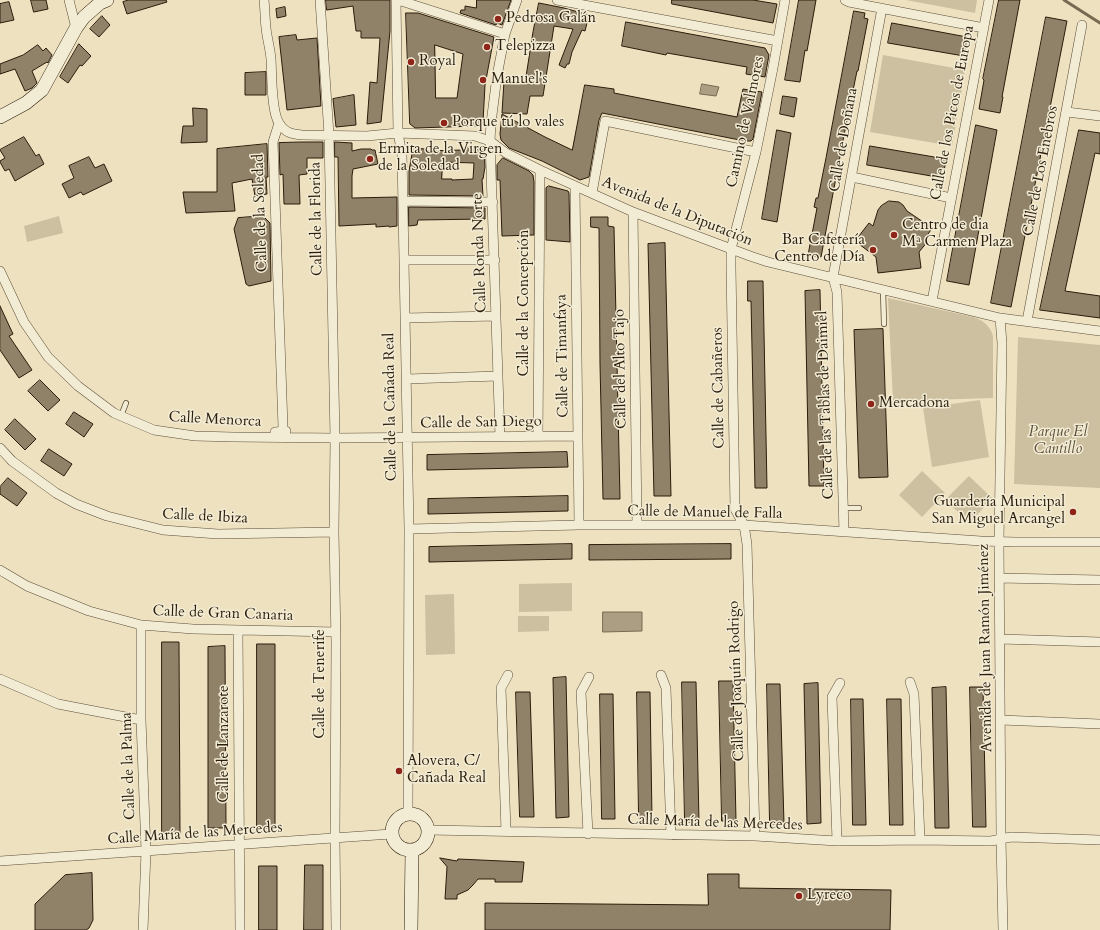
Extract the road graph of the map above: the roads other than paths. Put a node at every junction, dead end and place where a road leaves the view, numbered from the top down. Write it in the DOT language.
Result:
graph roads {
  1 [pos="70,0"];
  2 [pos="107,0"];
  3 [pos="264,0"];
  4 [pos="320,0"];
  5 [pos="397,0"];
  6 [pos="517,0"];
  7 [pos="557,0"];
  8 [pos="785,0"];
  9 [pos="845,0"];
  10 [pos="989,0"];
  11 [pos="882,8"];
  12 [pos="1082,25"];
  13 [pos="76,28"];
  14 [pos="984,28"];
  15 [pos="505,34"];
  16 [pos="778,41"];
  17 [pos="1067,112"];
  18 [pos="1100,116"];
  19 [pos="0,117"];
  20 [pos="279,123"];
  21 [pos="398,134"];
  22 [pos="329,135"];
  23 [pos="490,141"];
  24 [pos="756,152"];
  25 [pos="540,170"];
  26 [pos="852,177"];
  27 [pos="575,186"];
  28 [pos="592,193"];
  29 [pos="951,198"];
  30 [pos="403,201"];
  31 [pos="493,202"];
  32 [pos="634,212"];
  33 [pos="732,248"];
  34 [pos="404,260"];
  35 [pos="495,260"];
  36 [pos="0,270"];
  37 [pos="833,277"];
  38 [pos="883,290"];
  39 [pos="932,301"];
  40 [pos="496,316"];
  41 [pos="405,318"];
  42 [pos="1000,318"];
  43 [pos="1027,321"];
  44 [pos="884,324"];
  45 [pos="1100,331"];
  46 [pos="498,376"];
  47 [pos="407,379"];
  48 [pos="126,403"];
  49 [pos="121,416"];
  50 [pos="500,436"];
  51 [pos="538,436"];
  52 [pos="578,436"];
  53 [pos="276,437"];
  54 [pos="408,437"];
  55 [pos="335,438"];
  56 [pos="0,448"];
  57 [pos="844,508"];
  58 [pos="859,508"];
  59 [pos="579,525"];
  60 [pos="638,525"];
  61 [pos="744,525"];
  62 [pos="409,529"];
  63 [pos="334,532"];
  64 [pos="844,532"];
  65 [pos="999,542"];
  66 [pos="1100,542"];
  67 [pos="0,570"];
  68 [pos="1000,578"];
  69 [pos="1100,580"];
  70 [pos="141,625"];
  71 [pos="238,630"];
  72 [pos="336,632"];
  73 [pos="1000,639"];
  74 [pos="1100,642"];
  75 [pos="508,675"];
  76 [pos="661,675"];
  77 [pos="589,677"];
  78 [pos="0,679"];
  79 [pos="910,682"];
  80 [pos="840,683"];
  81 [pos="140,720"];
  82 [pos="1001,720"];
  83 [pos="1100,724"];
  84 [pos="408,814"];
  85 [pos="428,830"];
  86 [pos="506,831"];
  87 [pos="391,834"];
  88 [pos="588,834"];
  89 [pos="671,835"];
  90 [pos="755,836"];
  91 [pos="335,838"];
  92 [pos="1001,839"];
  93 [pos="920,840"];
  94 [pos="1100,840"];
  95 [pos="837,841"];
  96 [pos="239,845"];
  97 [pos="146,851"];
  98 [pos="412,851"];
  99 [pos="0,861"];
  100 [pos="142,930"];
  101 [pos="240,930"];
  102 [pos="336,930"];
  103 [pos="411,930"];
  104 [pos="1003,930"];
  1 -- 13 [label="street"];
  2 -- 13 [label="street"];
  3 -- 20 [label="street"];
  4 -- 22 [label="street, Calle de la Florida"];
  5 -- 15 [label="street"];
  5 -- 21 [label="street, Calle de la Cañada Real"];
  6 -- 15 [label="street, Calle Ronda Norte"];
  7 -- 16 [label="street"];
  8 -- 16 [label="street, Camino de Valmores"];
  9 -- 11 [label="street"];
  10 -- 14 [label="street, Calle de los Picos de Europa"];
  11 -- 14 [label="street"];
  11 -- 26 [label="street, Calle de Doñana"];
  12 -- 17 [label="street, Calle de Los Enebros"];
  13 -- 19 [label="street"];
  14 -- 29 [label="street, Calle de los Picos de Europa"];
  15 -- 23 [label="street, Calle Ronda Norte"];
  16 -- 24 [label="street, Camino de Valmores"];
  17 -- 18 [label="street"];
  17 -- 43 [label="street, Calle de Los Enebros"];
  20 -- 22 [label="street, Avenida de la Diputación"];
  20 -- 53 [label="street, Calle de la Soledad"];
  21 -- 22 [label="street, Avenida de la Diputación"];
  21 -- 23 [label="street, Avenida de la Diputación"];
  21 -- 30 [label="street, Calle de la Cañada Real"];
  22 -- 55 [label="street, Calle de la Florida"];
  23 -- 25 [label="street, Avenida de la Diputación"];
  23 -- 31 [label="street, Calle Ronda Norte"];
  24 -- 28 [label="street"];
  24 -- 33 [label="street, Camino de Valmores"];
  25 -- 27 [label="street, Avenida de la Diputación"];
  25 -- 51 [label="street, Calle de la Concepción"];
  26 -- 29 [label="street"];
  26 -- 37 [label="street, Calle de Doñana"];
  27 -- 28 [label="street, Avenida de la Diputación"];
  27 -- 52 [label="street, Calle de Timanfaya"];
  28 -- 32 [label="street, Avenida de la Diputación"];
  29 -- 39 [label="street, Calle de los Picos de Europa"];
  30 -- 31 [label="street"];
  30 -- 34 [label="street, Calle de la Cañada Real"];
  31 -- 35 [label="street, Calle Ronda Norte"];
  32 -- 33 [label="street, Avenida de la Diputación"];
  32 -- 60 [label="street, Calle del Alto Tajo"];
  33 -- 37 [label="street, Avenida de la Diputación"];
  33 -- 61 [label="street, Calle de Cabañeros"];
  34 -- 35 [label="street"];
  34 -- 41 [label="street, Calle de la Cañada Real"];
  35 -- 40 [label="street, Calle Ronda Norte"];
  36 -- 49 [label="street, Calle Menorca"];
  37 -- 38 [label="street, Avenida de la Diputación"];
  37 -- 57 [label="street, Calle de las Tablas de Daimiel"];
  38 -- 39 [label="street, Avenida de la Diputación"];
  38 -- 44 [label="lane"];
  39 -- 42 [label="street, Avenida de la Diputación"];
  40 -- 41 [label="street"];
  40 -- 46 [label="street, Calle Ronda Norte"];
  41 -- 47 [label="street, Calle de la Cañada Real"];
  42 -- 43 [label="street, Avenida de la Diputación"];
  42 -- 65 [label="street, Avenida de Juan Ramón Jiménez"];
  43 -- 45 [label="street, Avenida de la Diputación"];
  46 -- 47 [label="street"];
  46 -- 50 [label="street, Calle Ronda Norte"];
  47 -- 54 [label="street, Calle de la Cañada Real"];
  48 -- 49 [label="lane"];
  49 -- 53 [label="street, Calle Menorca"];
  50 -- 51 [label="street, Calle de San Diego"];
  50 -- 54 [label="street, Calle de San Diego"];
  51 -- 52 [label="street, Calle de San Diego"];
  52 -- 59 [label="street, Calle de Timanfaya"];
  53 -- 55 [label="street, Calle Menorca"];
  54 -- 55 [label="street, Calle Menorca"];
  54 -- 62 [label="street, Calle de la Cañada Real"];
  55 -- 63 [label="street, Calle de Tenerife"];
  56 -- 63 [label="street, Calle de Ibiza"];
  57 -- 58 [label="lane"];
  57 -- 64 [label="street, Calle de las Tablas de Daimiel"];
  59 -- 60 [label="street, Calle de Manuel de Falla"];
  59 -- 62 [label="street, Calle de Manuel de Falla"];
  60 -- 61 [label="street, Calle de Manuel de Falla"];
  61 -- 64 [label="street, Calle de Manuel de Falla"];
  61 -- 90 [label="street, Calle de Joaquín Rodrigo"];
  62 -- 84 [label="street, Calle de la Cañada Real"];
  63 -- 72 [label="street, Calle de Tenerife"];
  64 -- 65 [label="street, Calle de Manuel de Falla"];
  65 -- 66 [label="street, Calle de Manuel de Falla"];
  65 -- 68 [label="street, Avenida de Juan Ramón Jiménez"];
  67 -- 70 [label="street, Calle de Gran Canaria"];
  68 -- 69 [label="street"];
  68 -- 73 [label="street, Avenida de Juan Ramón Jiménez"];
  70 -- 71 [label="street, Calle de Gran Canaria"];
  70 -- 81 [label="street, Calle de la Palma"];
  71 -- 72 [label="street, Calle de Gran Canaria"];
  71 -- 96 [label="street, Calle de Lanzarote"];
  72 -- 91 [label="street, Calle de Tenerife"];
  73 -- 74 [label="street"];
  73 -- 82 [label="street, Avenida de Juan Ramón Jiménez"];
  75 -- 86 [label="street"];
  76 -- 89 [label="street"];
  77 -- 88 [label="street"];
  78 -- 81 [label="street"];
  79 -- 93 [label="street"];
  80 -- 95 [label="street"];
  81 -- 97 [label="street, Calle de la Palma"];
  82 -- 83 [label="street"];
  82 -- 92 [label="street, Avenida de Juan Ramón Jiménez"];
  84 -- 85 [label="street"];
  84 -- 87 [label="street"];
  85 -- 86 [label="street, Calle María de las Mercedes"];
  85 -- 98 [label="street"];
  86 -- 88 [label="street, Calle María de las Mercedes"];
  87 -- 91 [label="street, Calle María de las Mercedes"];
  87 -- 98 [label="street"];
  88 -- 89 [label="street, Calle María de las Mercedes"];
  89 -- 90 [label="street, Calle María de las Mercedes"];
  90 -- 95 [label="street, Calle María de las Mercedes"];
  91 -- 96 [label="street, Calle María de las Mercedes"];
  91 -- 102 [label="street, Calle de Tenerife"];
  92 -- 93 [label="street, Calle María de las Mercedes"];
  92 -- 94 [label="street, Calle María de las Mercedes"];
  92 -- 104 [label="street, Avenida de Juan Ramón Jiménez"];
  93 -- 95 [label="street, Calle María de las Mercedes"];
  96 -- 97 [label="street, Calle María de las Mercedes"];
  96 -- 101 [label="street, Calle de Lanzarote"];
  97 -- 99 [label="street, Calle María de las Mercedes"];
  97 -- 100 [label="street, Calle de la Palma"];
  98 -- 103 [label="street"];
}
